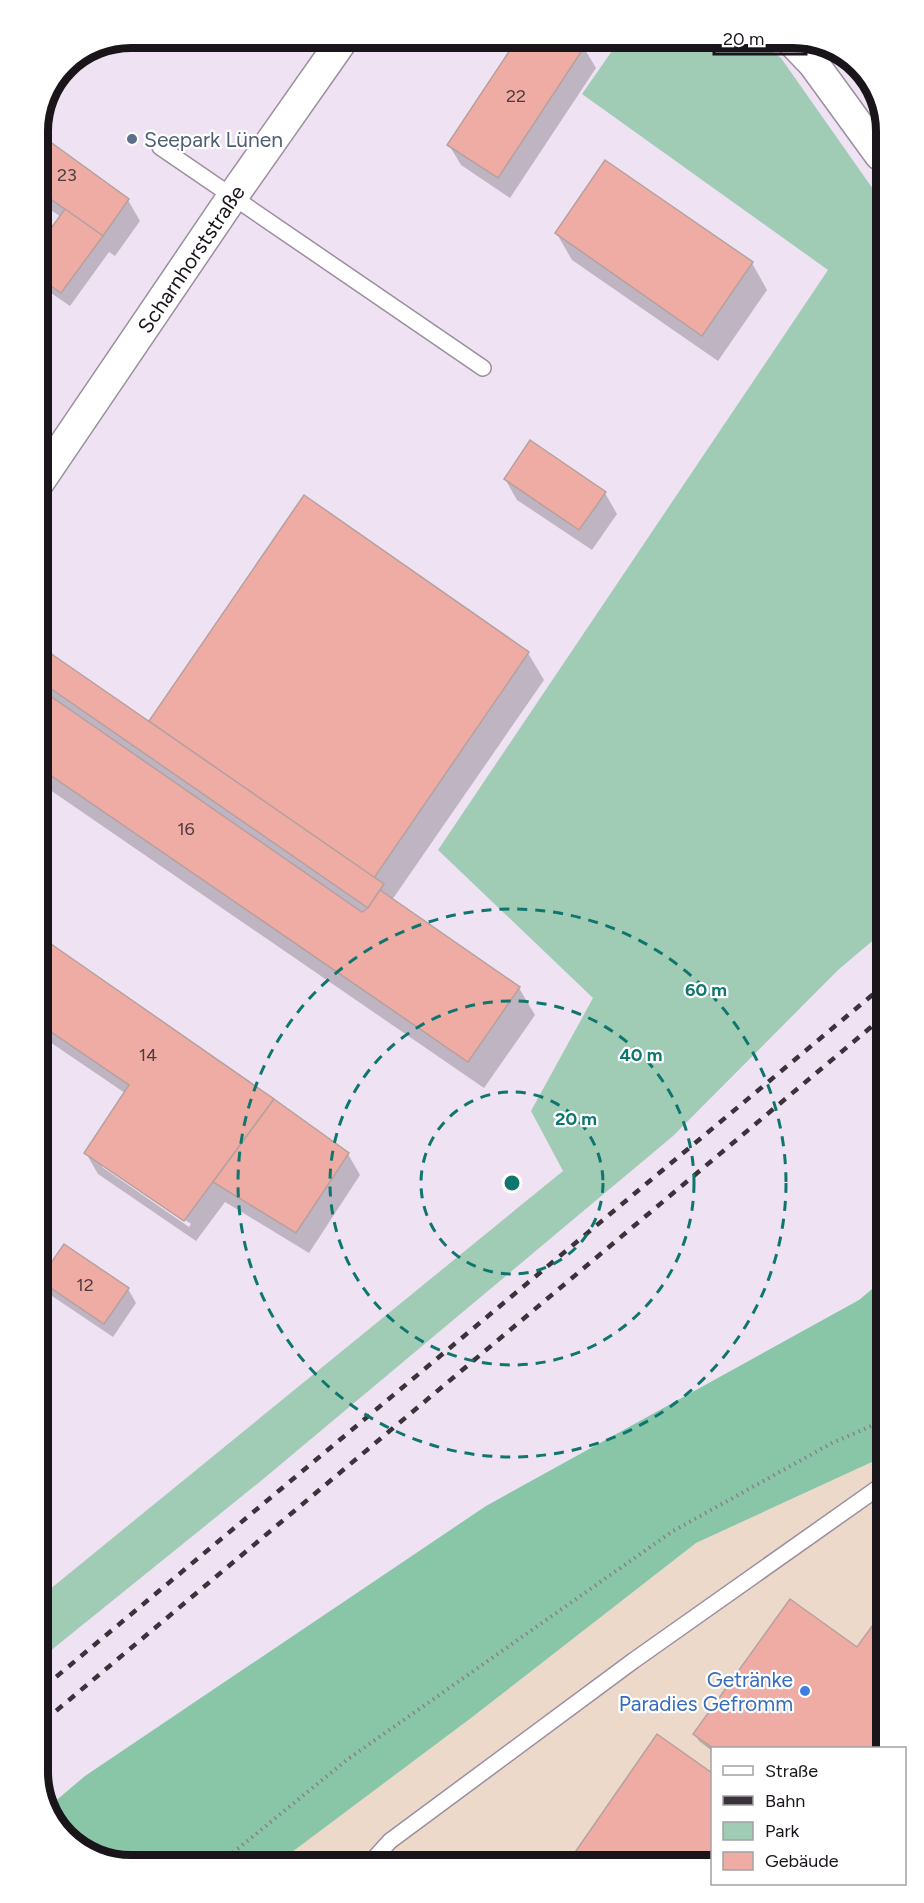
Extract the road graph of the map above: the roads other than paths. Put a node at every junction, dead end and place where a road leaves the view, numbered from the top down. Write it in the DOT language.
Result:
graph roads {
  1 [pos="337,48"];
  2 [pos="799,48"];
  3 [pos="160,147"];
  4 [pos="876,150"];
  5 [pos="233,196"];
  6 [pos="483,368"];
  7 [pos="48,469"];
  8 [pos="876,1488"];
  9 [pos="377,1855"];
  1 -- 5 [label="street, Scharnhorststraße"];
  2 -- 4 [label="street"];
  3 -- 5 [label="lane"];
  5 -- 6 [label="lane"];
  5 -- 7 [label="street, Scharnhorststraße"];
  8 -- 9 [label="lane"];
}
